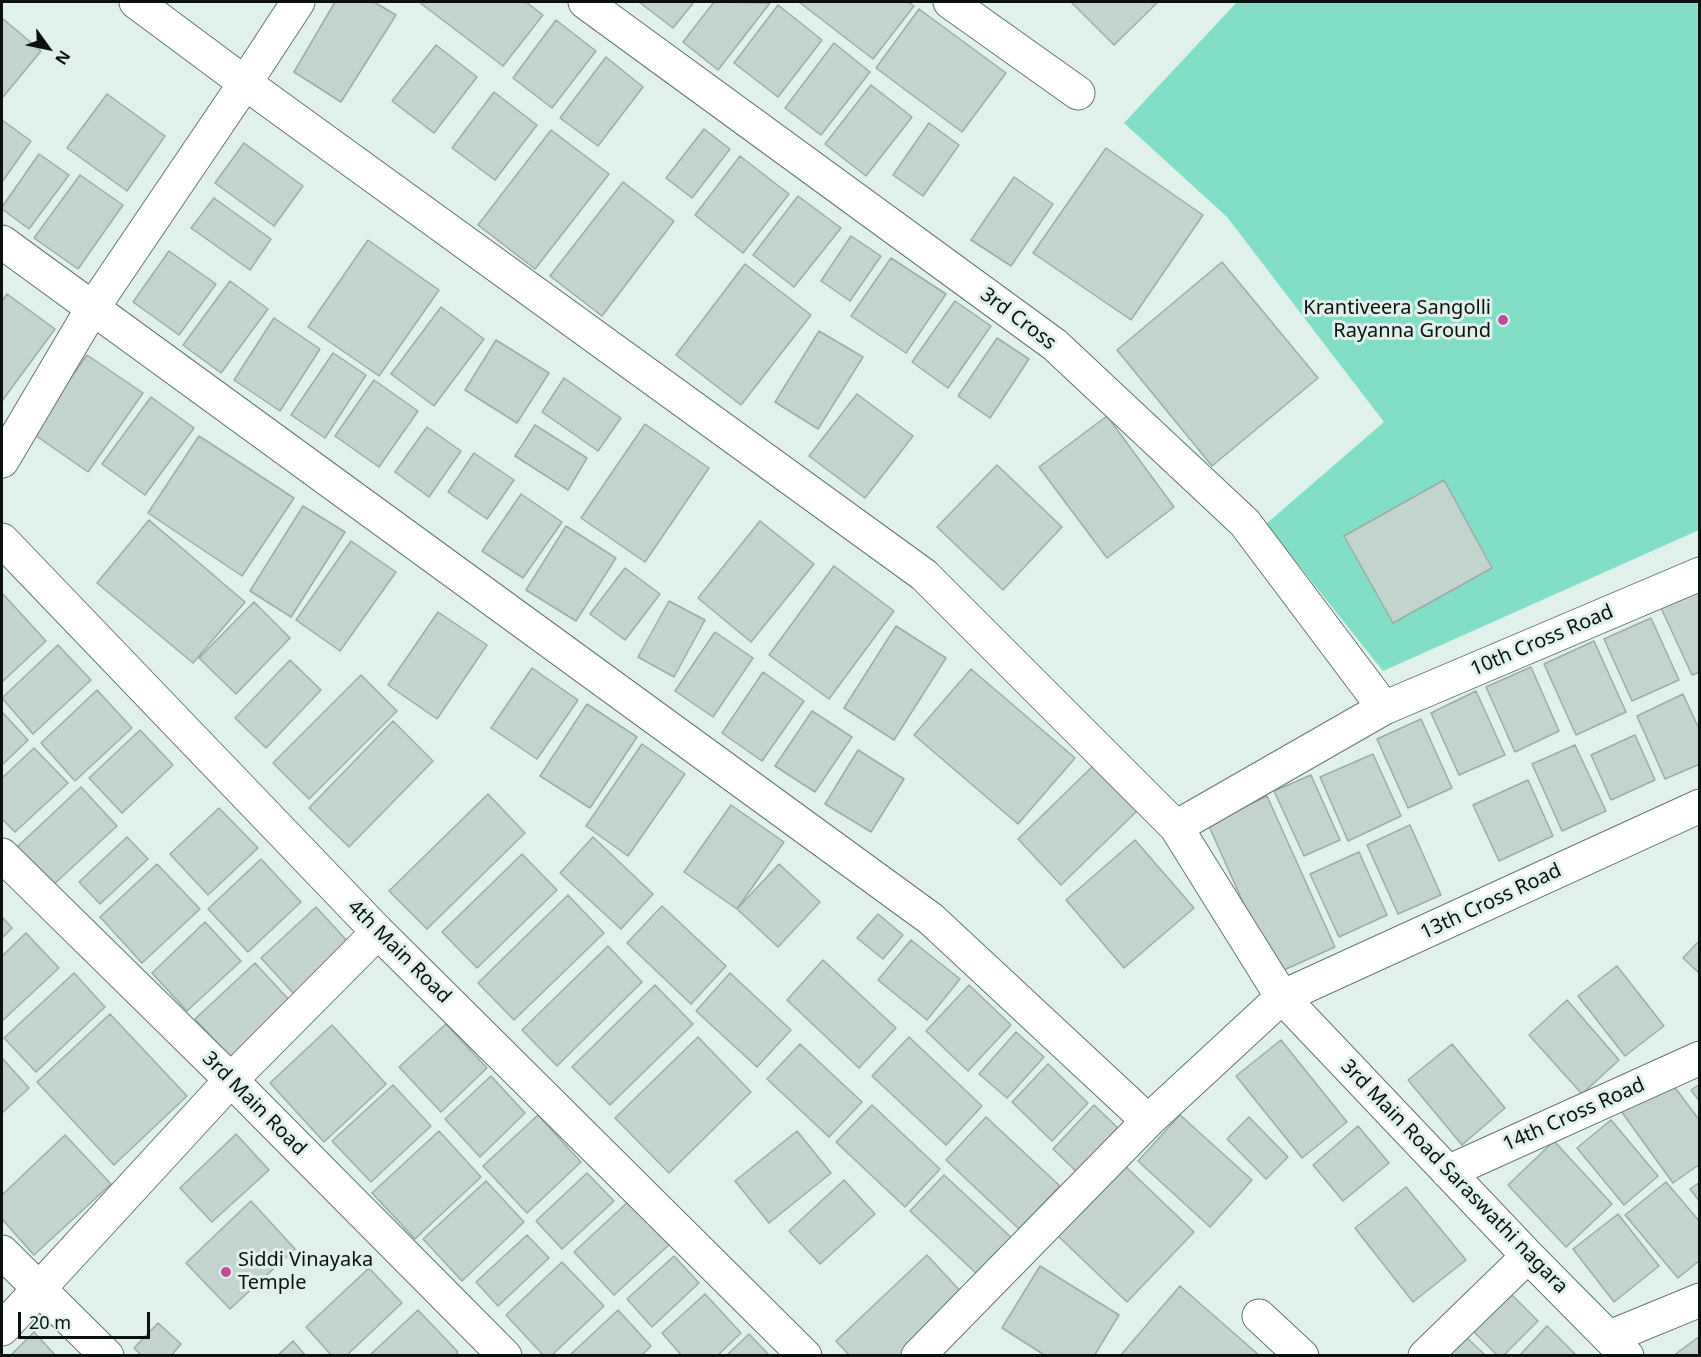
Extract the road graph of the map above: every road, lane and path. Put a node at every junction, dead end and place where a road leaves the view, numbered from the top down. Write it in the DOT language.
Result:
graph roads {
  1 [pos="136,2"];
  2 [pos="298,2"];
  3 [pos="585,2"];
  4 [pos="950,2"];
  5 [pos="245,83"];
  6 [pos="1078,93"];
  7 [pos="2,242"];
  8 [pos="92,309"];
  9 [pos="2,461"];
  10 [pos="2,540"];
  11 [pos="1700,574"];
  12 [pos="1384,708"];
  13 [pos="1700,806"];
  14 [pos="1176,827"];
  15 [pos="2,855"];
  16 [pos="378,932"];
  17 [pos="1282,997"];
  18 [pos="1700,1058"];
  19 [pos="231,1080"];
  20 [pos="1148,1121"];
  21 [pos="1448,1172"];
  22 [pos="2,1252"];
  23 [pos="1528,1256"];
  24 [pos="39,1289"];
  25 [pos="1700,1300"];
  26 [pos="1259,1316"];
  27 [pos="2,1329"];
  28 [pos="1618,1346"];
  29 [pos="107,1356"];
  30 [pos="505,1356"];
  31 [pos="805,1356"];
  32 [pos="918,1356"];
  33 [pos="1302,1356"];
  34 [pos="1425,1356"];
  1 -- 5 [label="street, 3rd Main Road Saraswathi nagara"];
  2 -- 5 [label="street"];
  3 -- 12 [label="street, 3rd Cross"];
  4 -- 6 [label="street"];
  5 -- 8 [label="street"];
  5 -- 14 [label="street, 3rd Main Road Saraswathi nagara"];
  7 -- 8 [label="street"];
  8 -- 9 [label="street"];
  8 -- 20 [label="street"];
  10 -- 16 [label="street, 4th Main Road"];
  11 -- 12 [label="street, 10th Cross Road"];
  12 -- 14 [label="street, 10th Cross Road"];
  13 -- 17 [label="street, 13th Cross Road"];
  14 -- 17 [label="street, 3rd Main Road Saraswathi nagara"];
  15 -- 19 [label="street, 3rd Main Road"];
  16 -- 19 [label="street"];
  16 -- 31 [label="street, 4th Main Road"];
  17 -- 20 [label="street, 13th Cross Road"];
  17 -- 21 [label="street, 3rd Main Road Saraswathi nagara"];
  18 -- 21 [label="street, 14th Cross Road"];
  19 -- 24 [label="street"];
  19 -- 30 [label="street, 3rd Main Road"];
  20 -- 32 [label="street, 13th Cross Road"];
  21 -- 23 [label="street, 3rd Main Road Saraswathi nagara"];
  22 -- 24 [label="street"];
  23 -- 28 [label="street, 3rd Main Road Saraswathi nagara"];
  23 -- 34 [label="street"];
  24 -- 27 [label="street"];
  24 -- 29 [label="street"];
  25 -- 28 [label="street"];
  26 -- 33 [label="street"];
}
